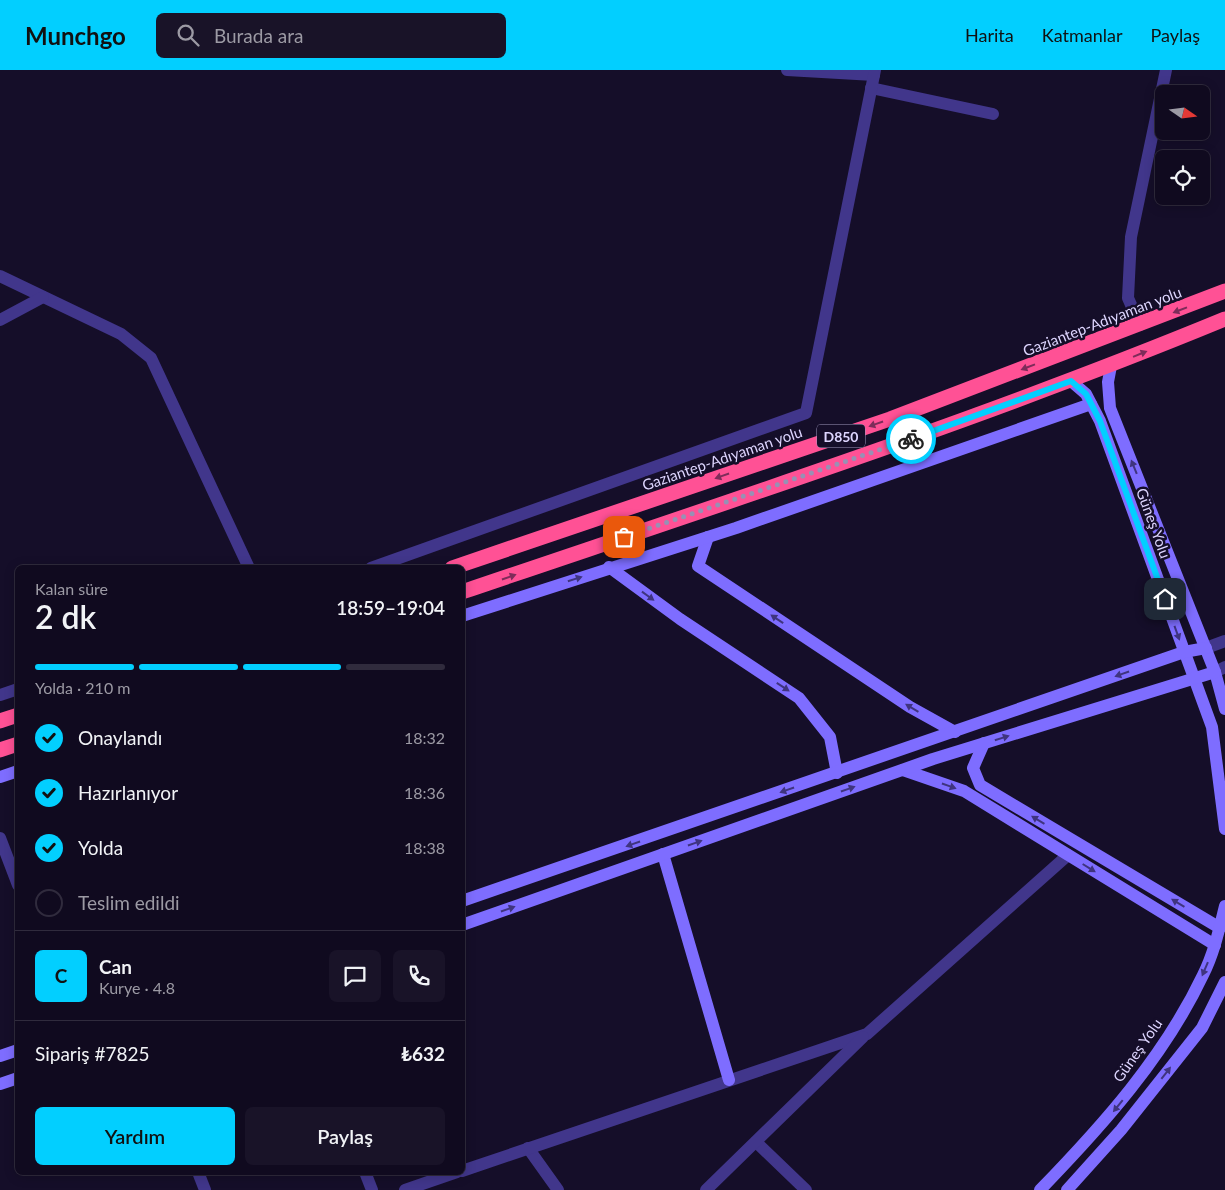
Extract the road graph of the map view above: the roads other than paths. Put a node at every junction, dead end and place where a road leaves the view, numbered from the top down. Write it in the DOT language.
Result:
graph roads {
  1 [pos="787,70"];
  2 [pos="1166,70"];
  3 [pos="875,72"];
  4 [pos="871,88"];
  5 [pos="993,114"];
  6 [pos="0,276"];
  7 [pos="1225,291"];
  8 [pos="43,297"];
  9 [pos="1225,319"];
  10 [pos="0,320"];
  11 [pos="1140,325"];
  12 [pos="1111,366"];
  13 [pos="1071,381"];
  14 [pos="1091,404"];
  15 [pos="708,537"];
  16 [pos="248,565"];
  17 [pos="379,565"];
  18 [pos="461,565"];
  19 [pos="609,567"];
  20 [pos="465,591"];
  21 [pos="465,615"];
  22 [pos="1225,641"];
  23 [pos="1206,648"];
  24 [pos="1184,652"];
  25 [pos="1220,669"];
  26 [pos="1194,678"];
  27 [pos="15,690"];
  28 [pos="0,695"];
  29 [pos="1225,709"];
  30 [pos="15,716"];
  31 [pos="0,721"];
  32 [pos="955,732"];
  33 [pos="984,743"];
  34 [pos="15,745"];
  35 [pos="0,750"];
  36 [pos="903,770"];
  37 [pos="15,772"];
  38 [pos="837,773"];
  39 [pos="0,777"];
  40 [pos="1225,829"];
  41 [pos="0,838"];
  42 [pos="663,854"];
  43 [pos="1068,855"];
  44 [pos="15,877"];
  45 [pos="465,901"];
  46 [pos="1225,906"];
  47 [pos="465,924"];
  48 [pos="1220,928"];
  49 [pos="1215,945"];
  50 [pos="1225,982"];
  51 [pos="867,1034"];
  52 [pos="15,1051"];
  53 [pos="0,1056"];
  54 [pos="15,1079"];
  55 [pos="729,1080"];
  56 [pos="0,1084"];
  57 [pos="756,1142"];
  58 [pos="528,1148"];
  59 [pos="465,1170"];
  60 [pos="199,1175"];
  61 [pos="366,1175"];
  62 [pos="448,1175"];
  63 [pos="205,1190"];
  64 [pos="372,1190"];
  65 [pos="405,1190"];
  66 [pos="558,1190"];
  67 [pos="706,1190"];
  68 [pos="806,1190"];
  69 [pos="1040,1190"];
  70 [pos="1067,1190"];
  1 -- 3 [label="street"];
  2 -- 11 [label="street"];
  3 -- 4 [label="street"];
  4 -- 5 [label="street"];
  4 -- 17 [label="street"];
  6 -- 8 [label="street"];
  7 -- 11 [label="highway, Gaziantep-Adıyaman yolu / D850, one-way"];
  8 -- 10 [label="street"];
  8 -- 16 [label="street"];
  12 -- 9 [label="highway, D850, one-way"];
  11 -- 18 [label="highway, Gaziantep-Adıyaman yolu / D850, one-way"];
  12 -- 13 [label="highway, D850"];
  23 -- 12 [label="street, Güneş Yolu, one-way"];
  13 -- 14 [label="street, Güneş Yolu"];
  20 -- 13 [label="highway, D850, one-way"];
  14 -- 15 [label="street"];
  14 -- 24 [label="street, Güneş Yolu, one-way"];
  15 -- 19 [label="street"];
  32 -- 15 [label="street, one-way"];
  21 -- 19 [label="street, one-way"];
  19 -- 38 [label="street, one-way"];
  22 -- 23 [label="street"];
  23 -- 24 [label="street"];
  23 -- 25 [label="street, Güneş Yolu"];
  24 -- 26 [label="street, Güneş Yolu"];
  24 -- 32 [label="street, one-way"];
  25 -- 26 [label="street"];
  25 -- 29 [label="street, Güneş Yolu"];
  33 -- 26 [label="street, one-way"];
  26 -- 40 [label="street, Güneş Yolu"];
  27 -- 28 [label="street"];
  30 -- 31 [label="highway"];
  32 -- 38 [label="street"];
  33 -- 36 [label="street"];
  48 -- 33 [label="street, one-way"];
  34 -- 35 [label="highway"];
  42 -- 36 [label="street, one-way"];
  36 -- 43 [label="street, one-way"];
  37 -- 39 [label="street"];
  38 -- 45 [label="street, one-way"];
  41 -- 44 [label="street"];
  47 -- 42 [label="street, one-way"];
  42 -- 55 [label="street"];
  43 -- 49 [label="street, one-way"];
  43 -- 51 [label="street"];
  46 -- 48 [label="street, Güneş Yolu"];
  48 -- 49 [label="street, Güneş Yolu"];
  49 -- 69 [label="street, Güneş Yolu, one-way"];
  70 -- 50 [label="street, one-way"];
  51 -- 55 [label="street"];
  51 -- 57 [label="street"];
  52 -- 53 [label="street"];
  54 -- 56 [label="street"];
  55 -- 58 [label="street"];
  57 -- 67 [label="street"];
  57 -- 68 [label="street"];
  58 -- 59 [label="street"];
  58 -- 66 [label="street"];
  60 -- 63 [label="street"];
  61 -- 64 [label="street"];
  62 -- 65 [label="street"];
}
